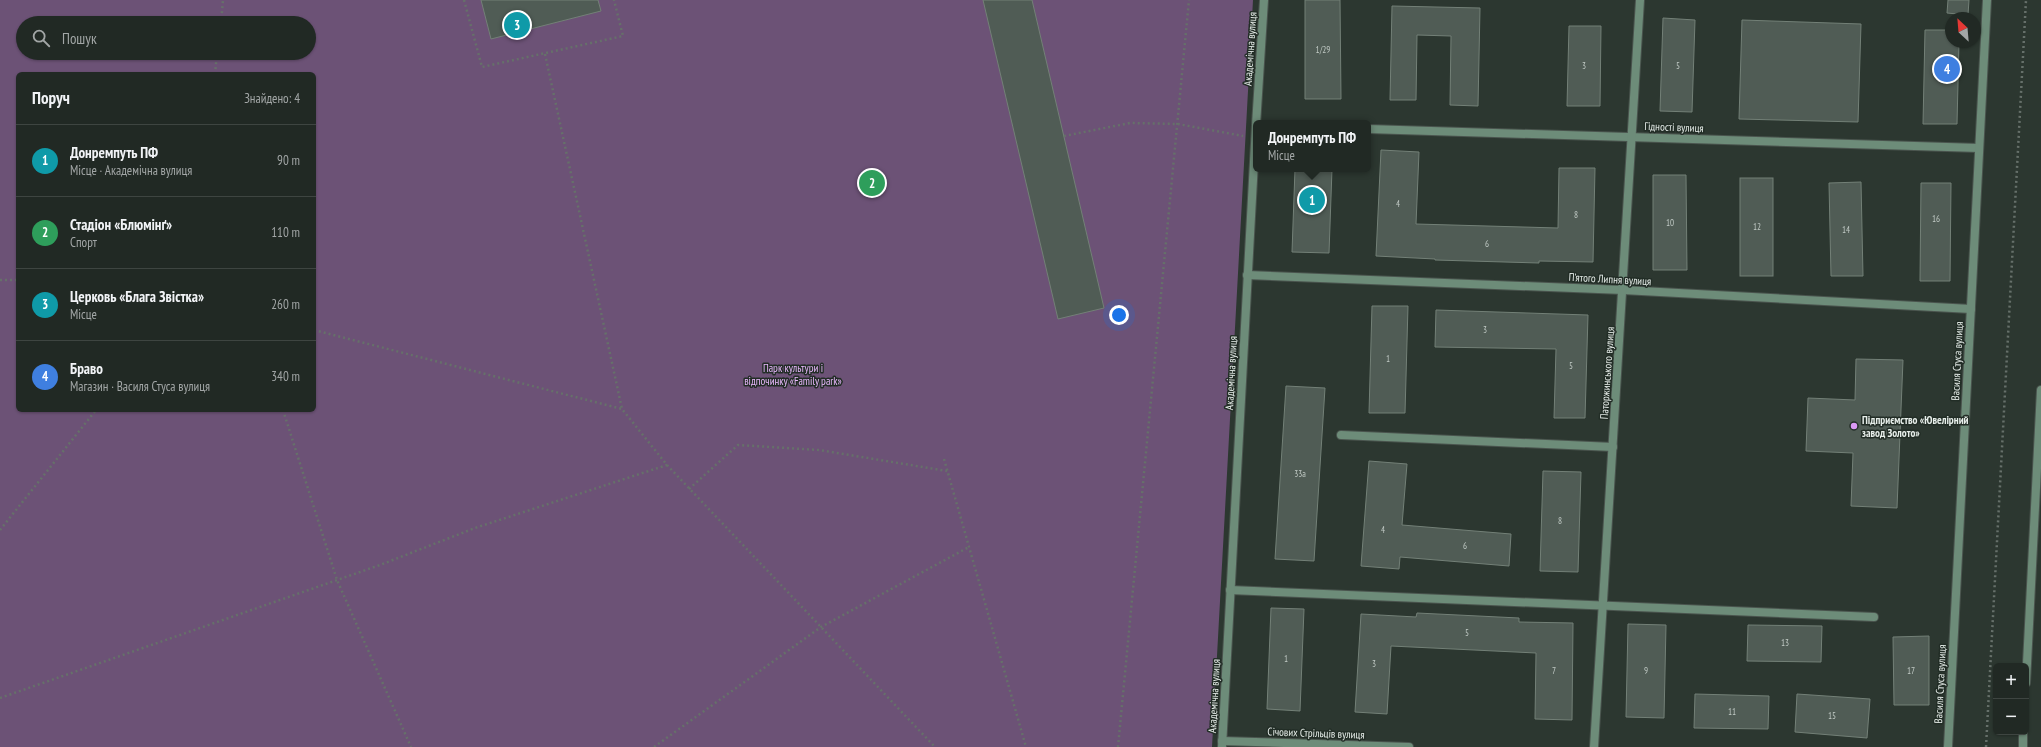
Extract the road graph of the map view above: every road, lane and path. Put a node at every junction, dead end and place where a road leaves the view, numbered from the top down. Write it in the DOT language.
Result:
graph roads {
  1 [pos="223,0"];
  2 [pos="464,0"];
  3 [pos="614,0"];
  4 [pos="1190,0"];
  5 [pos="1264,0"];
  6 [pos="1640,0"];
  7 [pos="1987,0"];
  8 [pos="2026,0"];
  9 [pos="222,16"];
  10 [pos="545,54"];
  11 [pos="216,60"];
  12 [pos="215,72"];
  13 [pos="1256,120"];
  14 [pos="1178,124"];
  15 [pos="1371,129"];
  16 [pos="1064,136"];
  17 [pos="1632,136"];
  18 [pos="1253,138"];
  19 [pos="1979,148"];
  20 [pos="1253,172"];
  21 [pos="1247,274"];
  22 [pos="0,280"];
  23 [pos="16,280"];
  24 [pos="1623,290"];
  25 [pos="1971,310"];
  26 [pos="316,331"];
  27 [pos="2041,390"];
  28 [pos="622,409"];
  29 [pos="94,412"];
  30 [pos="284,412"];
  31 [pos="1341,435"];
  32 [pos="1613,447"];
  33 [pos="944,460"];
  34 [pos="667,465"];
  35 [pos="947,471"];
  36 [pos="689,488"];
  37 [pos="0,530"];
  38 [pos="969,547"];
  39 [pos="337,580"];
  40 [pos="1230,590"];
  41 [pos="1603,606"];
  42 [pos="1874,617"];
  43 [pos="822,627"];
  44 [pos="2027,663"];
  45 [pos="0,698"];
  46 [pos="2024,735"];
  47 [pos="1222,744"];
  48 [pos="411,747"];
  49 [pos="654,747"];
  50 [pos="935,747"];
  51 [pos="1026,747"];
  52 [pos="1118,747"];
  53 [pos="1409,747"];
  54 [pos="1594,747"];
  55 [pos="1948,747"];
  56 [pos="1986,747"];
  57 [pos="2023,747"];
  1 -- 9 [label="path"];
  2 -- 10 [label="path"];
  3 -- 10 [label="path"];
  4 -- 14 [label="path"];
  5 -- 13 [label="street, Академічна вулиця"];
  6 -- 17 [label="street, Паторжинського вулиця"];
  7 -- 19 [label="street, Василя Стуса вулиця"];
  8 -- 56 [label="path"];
  10 -- 28 [label="path"];
  11 -- 12 [label="path"];
  14 -- 16 [label="path"];
  14 -- 18 [label="path"];
  14 -- 52 [label="path"];
  15 -- 17 [label="street, Гідності вулиця"];
  17 -- 19 [label="street, Гідності вулиця"];
  17 -- 24 [label="street, Паторжинського вулиця"];
  19 -- 25 [label="street, Василя Стуса вулиця"];
  20 -- 21 [label="street, Академічна вулиця"];
  21 -- 24 [label="street, П’ятого Липня вулиця"];
  21 -- 40 [label="street, Академічна вулиця"];
  22 -- 23 [label="path"];
  24 -- 25 [label="street, П’ятого Липня вулиця"];
  24 -- 32 [label="street, Паторжинського вулиця"];
  25 -- 55 [label="street, Василя Стуса вулиця"];
  26 -- 28 [label="path"];
  27 -- 44 [label="street"];
  28 -- 34 [label="path"];
  29 -- 37 [label="path"];
  30 -- 39 [label="path"];
  31 -- 32 [label="street"];
  32 -- 41 [label="street, Паторжинського вулиця"];
  33 -- 35 [label="path"];
  34 -- 36 [label="path"];
  34 -- 39 [label="path"];
  35 -- 36 [label="path"];
  35 -- 38 [label="path"];
  36 -- 43 [label="path"];
  38 -- 43 [label="path"];
  38 -- 51 [label="path"];
  39 -- 45 [label="path"];
  39 -- 48 [label="path"];
  40 -- 41 [label="street"];
  40 -- 47 [label="street, Академічна вулиця"];
  41 -- 42 [label="street"];
  41 -- 54 [label="street, Паторжинського вулиця"];
  43 -- 49 [label="path"];
  43 -- 50 [label="path"];
  46 -- 57 [label="street"];
  47 -- 53 [label="street, Січових Стрільців вулиця"];
}
